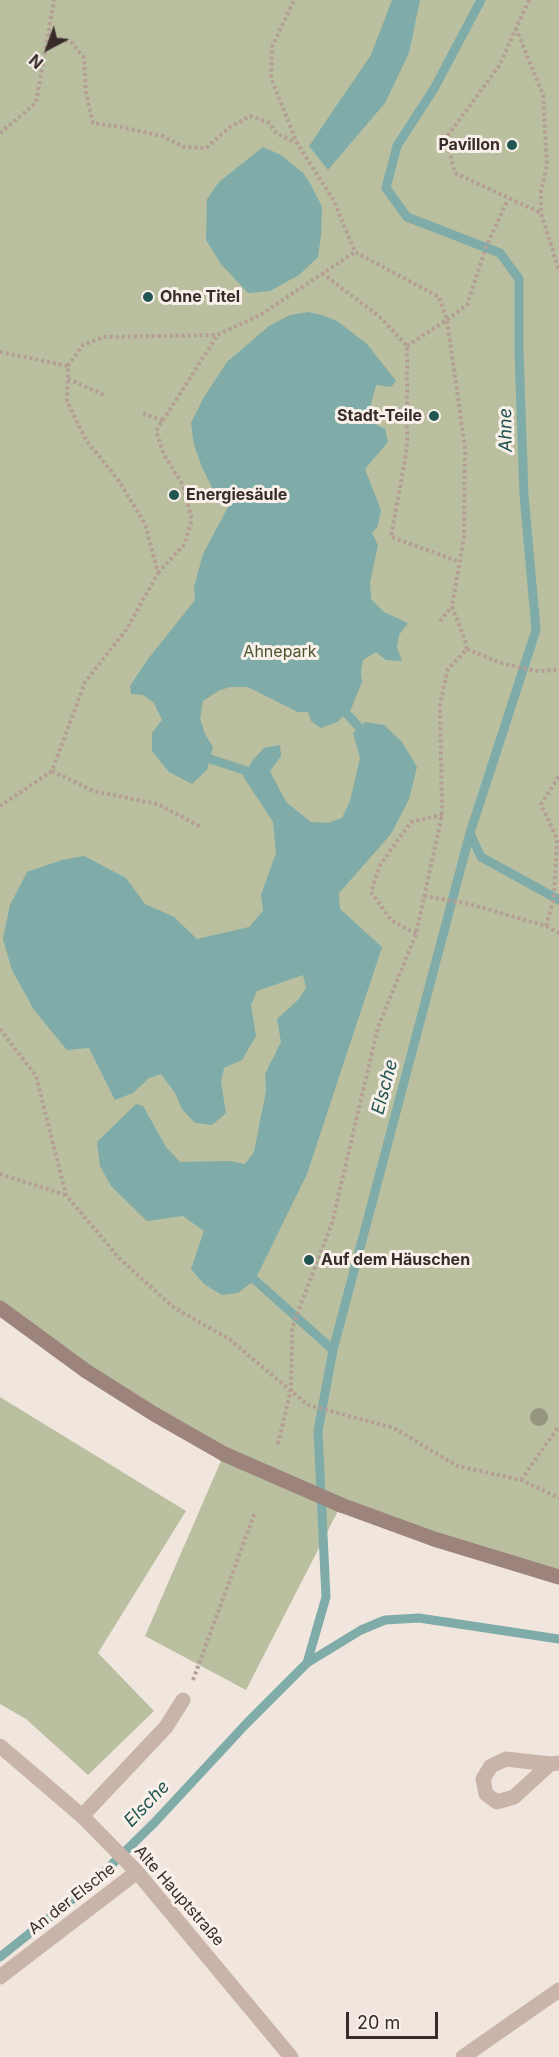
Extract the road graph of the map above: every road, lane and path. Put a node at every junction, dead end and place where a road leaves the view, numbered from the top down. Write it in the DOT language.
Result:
graph roads {
  1 [pos="54,0"];
  2 [pos="294,0"];
  3 [pos="529,0"];
  4 [pos="516,27"];
  5 [pos="48,34"];
  6 [pos="0,133"];
  7 [pos="297,143"];
  8 [pos="508,199"];
  9 [pos="541,213"];
  10 [pos="355,252"];
  11 [pos="559,271"];
  12 [pos="322,273"];
  13 [pos="447,320"];
  14 [pos="218,335"];
  15 [pos="407,346"];
  16 [pos="0,352"];
  17 [pos="68,366"];
  18 [pos="68,379"];
  19 [pos="104,395"];
  20 [pos="143,413"];
  21 [pos="163,421"];
  22 [pos="460,562"];
  23 [pos="158,573"];
  24 [pos="452,606"];
  25 [pos="440,621"];
  26 [pos="467,649"];
  27 [pos="559,670"];
  28 [pos="52,771"];
  29 [pos="559,776"];
  30 [pos="0,806"];
  31 [pos="442,815"];
  32 [pos="201,827"];
  33 [pos="424,896"];
  34 [pos="546,926"];
  35 [pos="559,933"];
  36 [pos="416,934"];
  37 [pos="0,1029"];
  38 [pos="0,1174"];
  39 [pos="66,1195"];
  40 [pos="0,1308"];
  41 [pos="291,1389"];
  42 [pos="559,1426"];
  43 [pos="278,1444"];
  44 [pos="521,1480"];
  45 [pos="559,1497"];
  46 [pos="255,1512"];
  47 [pos="559,1576"];
  48 [pos="183,1700"];
  49 [pos="0,1746"];
  50 [pos="82,1816"];
  51 [pos="137,1872"];
  52 [pos="0,1977"];
  53 [pos="559,1990"];
  54 [pos="291,2057"];
  55 [pos="463,2057"];
  1 -- 5 [label="path"];
  2 -- 7 [label="path"];
  3 -- 4 [label="path"];
  4 -- 8 [label="path"];
  4 -- 9 [label="path"];
  5 -- 6 [label="path"];
  5 -- 7 [label="path"];
  7 -- 10 [label="path"];
  8 -- 9 [label="path"];
  8 -- 13 [label="path"];
  9 -- 11 [label="path"];
  10 -- 12 [label="path"];
  10 -- 13 [label="path"];
  12 -- 14 [label="path"];
  12 -- 15 [label="path"];
  13 -- 15 [label="path"];
  13 -- 22 [label="path"];
  14 -- 17 [label="path"];
  14 -- 21 [label="path"];
  15 -- 22 [label="path"];
  16 -- 17 [label="path"];
  17 -- 18 [label="path"];
  18 -- 19 [label="path"];
  18 -- 23 [label="path"];
  20 -- 21 [label="path"];
  21 -- 23 [label="path"];
  22 -- 24 [label="path"];
  23 -- 28 [label="path"];
  24 -- 25 [label="path"];
  24 -- 26 [label="path"];
  26 -- 27 [label="path"];
  26 -- 31 [label="path"];
  28 -- 30 [label="path"];
  28 -- 32 [label="path"];
  29 -- 34 [label="path"];
  31 -- 33 [label="path"];
  31 -- 36 [label="path"];
  33 -- 34 [label="path"];
  33 -- 36 [label="path"];
  34 -- 35 [label="path"];
  36 -- 41 [label="path"];
  37 -- 39 [label="path"];
  38 -- 39 [label="path"];
  39 -- 41 [label="path"];
  40 -- 47 [label="main road, bridge"];
  41 -- 43 [label="path"];
  41 -- 44 [label="path"];
  42 -- 44 [label="path"];
  44 -- 45 [label="path"];
  46 -- 48 [label="path"];
  48 -- 50 [label="street"];
  49 -- 50 [label="street, Alte Hauptstraße"];
  50 -- 51 [label="street, Alte Hauptstraße"];
  51 -- 52 [label="street, An der Elsche"];
  51 -- 54 [label="street, Alte Hauptstraße"];
  53 -- 55 [label="street"];
}
